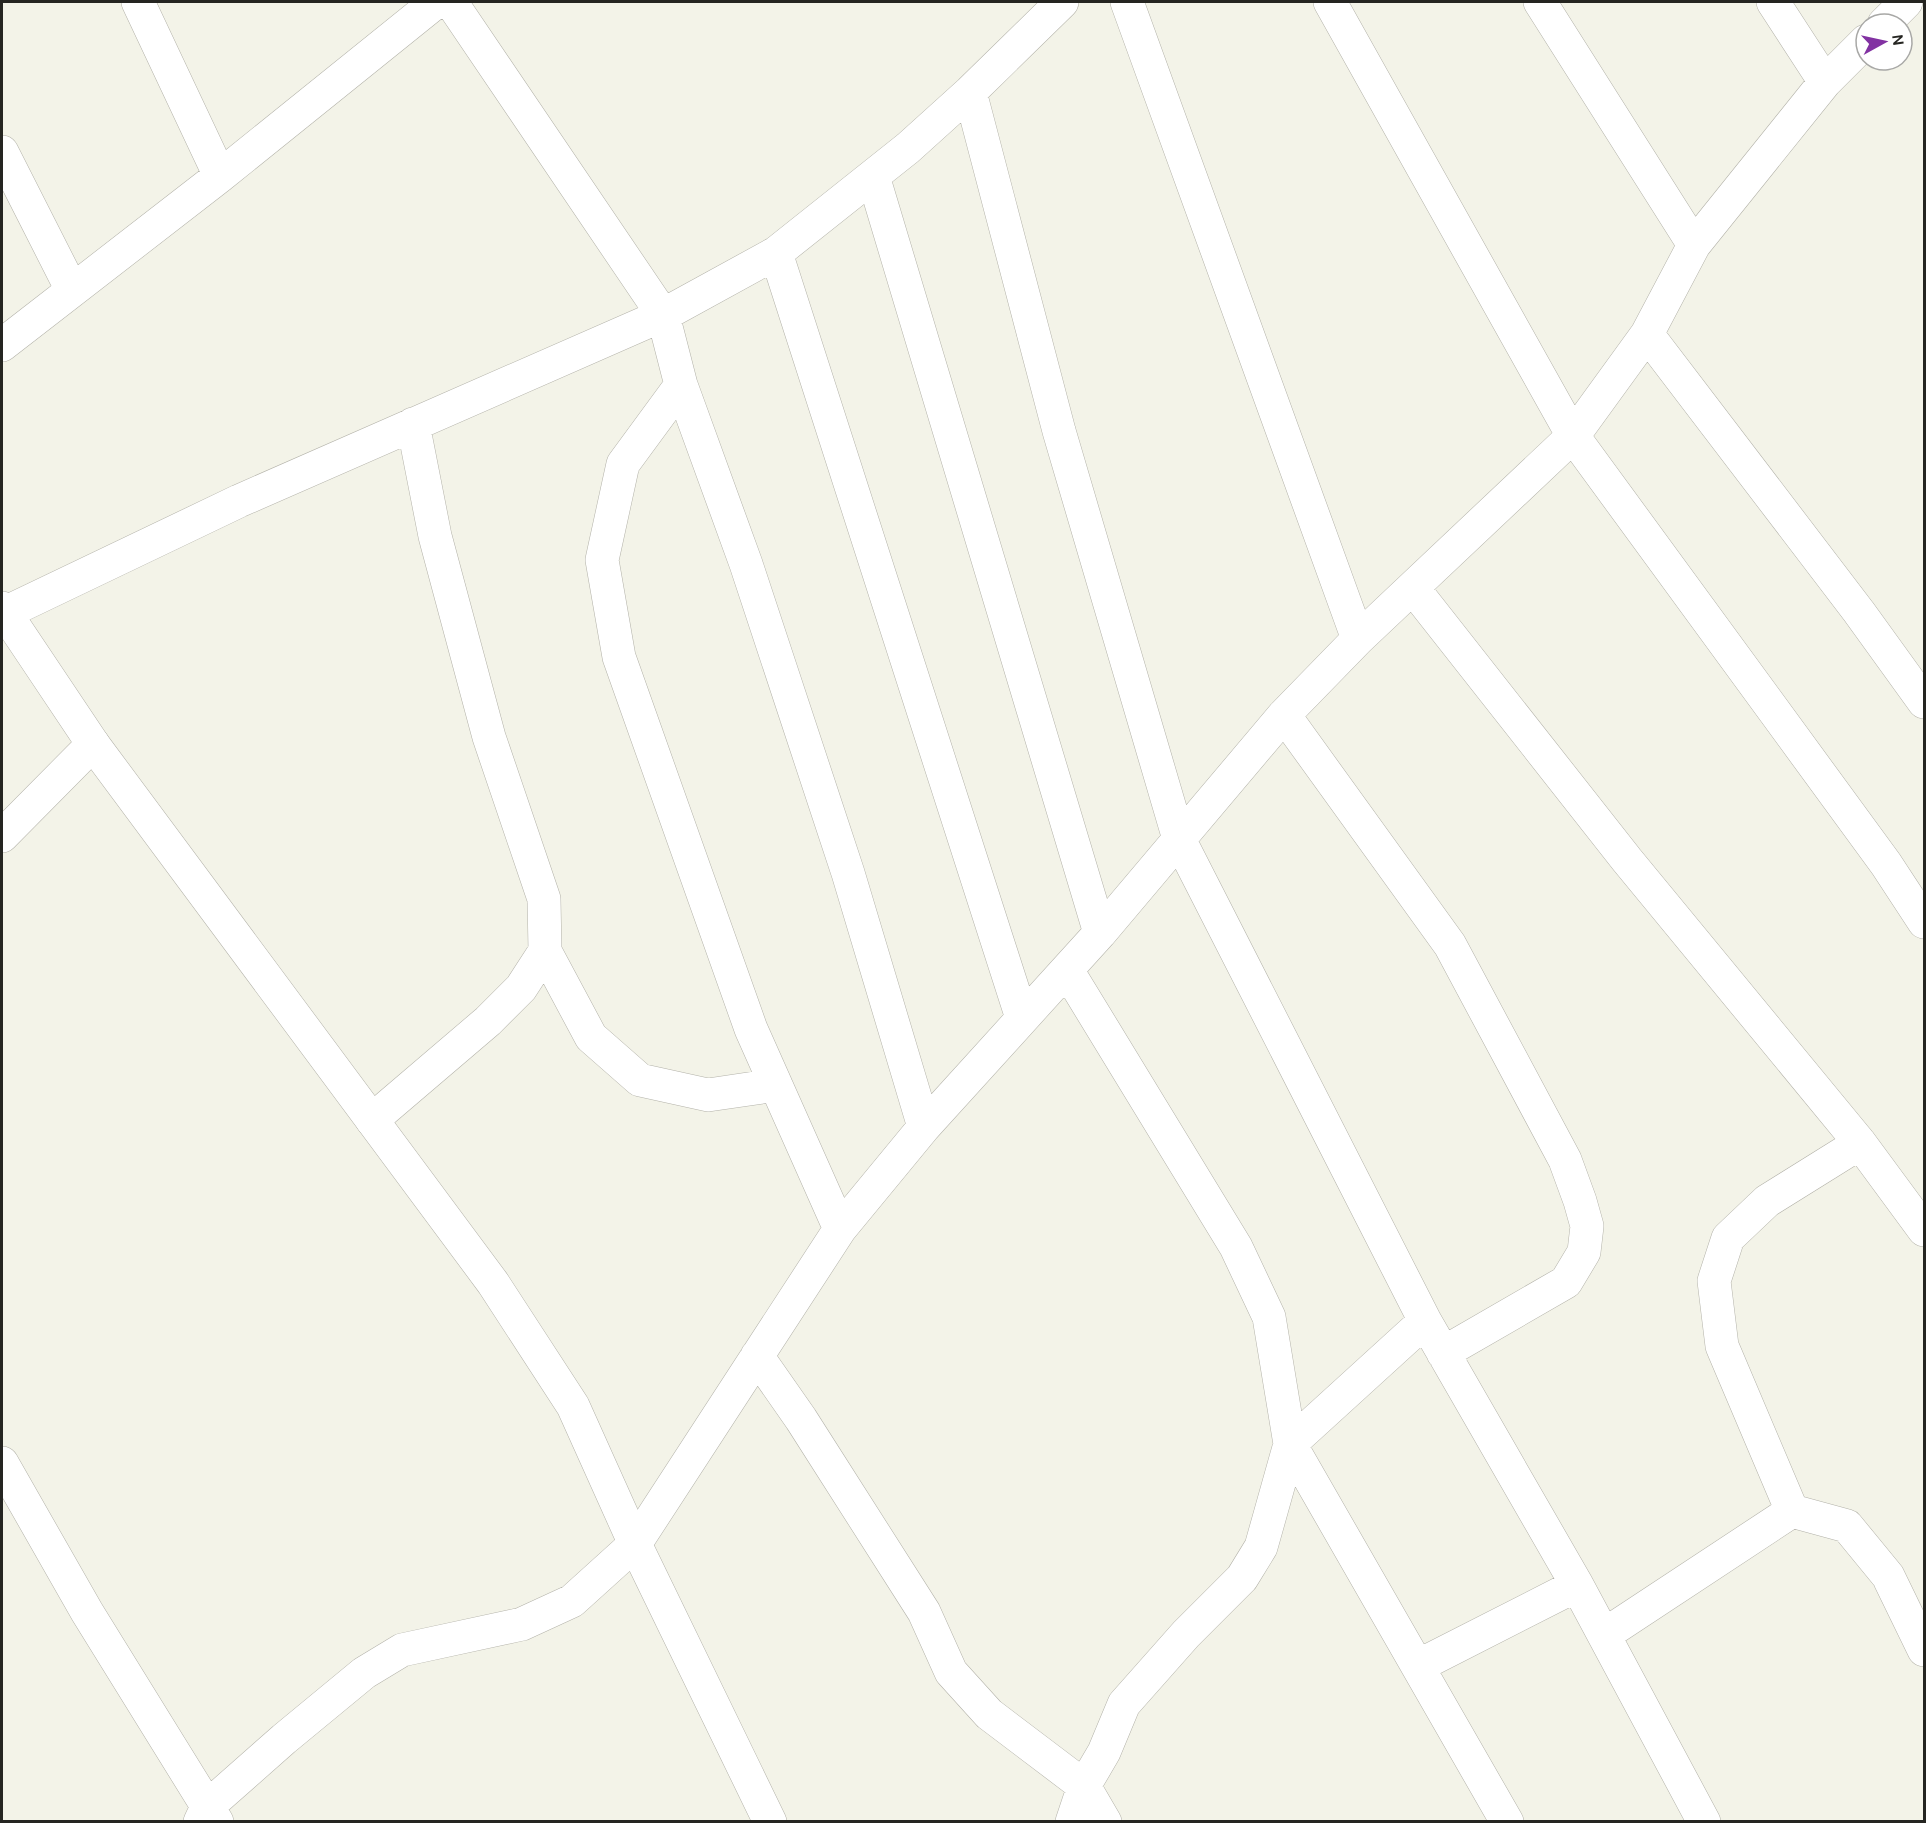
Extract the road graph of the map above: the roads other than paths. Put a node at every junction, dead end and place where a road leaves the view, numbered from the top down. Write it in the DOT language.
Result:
graph roads {
  1 [pos="138,2"];
  2 [pos="436,2"];
  3 [pos="451,2"];
  4 [pos="1062,2"];
  5 [pos="1127,2"];
  6 [pos="1330,2"];
  7 [pos="1540,2"];
  8 [pos="1773,2"];
  9 [pos="1854,53"];
  10 [pos="1826,82"];
  11 [pos="970,92"];
  12 [pos="2,152"];
  13 [pos="220,176"];
  14 [pos="873,176"];
  15 [pos="1694,245"];
  16 [pos="776,253"];
  17 [pos="72,290"];
  18 [pos="663,315"];
  19 [pos="1647,334"];
  20 [pos="2,345"];
  21 [pos="681,385"];
  22 [pos="413,424"];
  23 [pos="1573,436"];
  24 [pos="1413,588"];
  25 [pos="3,610"];
  26 [pos="1358,639"];
  27 [pos="1924,702"];
  28 [pos="1284,715"];
  29 [pos="93,744"];
  30 [pos="2,836"];
  31 [pos="1179,839"];
  32 [pos="1924,922"];
  33 [pos="1100,933"];
  34 [pos="545,951"];
  35 [pos="1067,970"];
  36 [pos="1022,1018"];
  37 [pos="776,1085"];
  38 [pos="372,1120"];
  39 [pos="924,1127"];
  40 [pos="1860,1143"];
  41 [pos="840,1229"];
  42 [pos="1924,1230"];
  43 [pos="1425,1321"];
  44 [pos="1443,1353"];
  45 [pos="757,1356"];
  46 [pos="1290,1444"];
  47 [pos="2,1463"];
  48 [pos="1792,1511"];
  49 [pos="635,1544"];
  50 [pos="1577,1585"];
  51 [pos="1604,1635"];
  52 [pos="1924,1650"];
  53 [pos="1418,1666"];
  54 [pos="1084,1786"];
  55 [pos="208,1817"];
  56 [pos="770,1821"];
  57 [pos="1072,1821"];
  58 [pos="1105,1821"];
  59 [pos="1508,1821"];
  60 [pos="1704,1821"];
  1 -- 13 [label="street"];
  2 -- 13 [label="street"];
  3 -- 18 [label="street"];
  4 -- 11 [label="street"];
  5 -- 26 [label="street"];
  6 -- 23 [label="street"];
  7 -- 15 [label="street"];
  8 -- 10 [label="street"];
  9 -- 10 [label="street"];
  10 -- 15 [label="street"];
  11 -- 14 [label="street"];
  11 -- 31 [label="street"];
  12 -- 17 [label="street"];
  13 -- 17 [label="street"];
  14 -- 16 [label="street"];
  14 -- 33 [label="street"];
  15 -- 19 [label="street"];
  16 -- 18 [label="street"];
  16 -- 36 [label="street"];
  17 -- 20 [label="street"];
  18 -- 21 [label="street"];
  18 -- 22 [label="street"];
  19 -- 23 [label="street"];
  19 -- 27 [label="street"];
  21 -- 37 [label="street"];
  21 -- 39 [label="street"];
  22 -- 25 [label="street"];
  22 -- 34 [label="street"];
  23 -- 24 [label="street"];
  23 -- 32 [label="street"];
  24 -- 26 [label="street"];
  24 -- 40 [label="street"];
  25 -- 29 [label="street"];
  26 -- 28 [label="street"];
  28 -- 31 [label="street"];
  28 -- 44 [label="street"];
  29 -- 30 [label="street"];
  29 -- 38 [label="street"];
  31 -- 33 [label="street"];
  31 -- 43 [label="street"];
  33 -- 35 [label="street"];
  34 -- 37 [label="street"];
  34 -- 38 [label="street"];
  35 -- 36 [label="street"];
  35 -- 46 [label="street"];
  36 -- 39 [label="street"];
  37 -- 41 [label="street"];
  38 -- 49 [label="street"];
  39 -- 41 [label="street"];
  40 -- 42 [label="street"];
  40 -- 48 [label="street"];
  41 -- 45 [label="street"];
  43 -- 44 [label="street"];
  43 -- 46 [label="street"];
  44 -- 50 [label="street"];
  45 -- 49 [label="street"];
  45 -- 54 [label="street"];
  46 -- 53 [label="street"];
  46 -- 54 [label="street"];
  47 -- 55 [label="street"];
  48 -- 51 [label="street"];
  48 -- 52 [label="street"];
  49 -- 55 [label="street"];
  49 -- 56 [label="street"];
  50 -- 51 [label="street"];
  50 -- 53 [label="street"];
  51 -- 60 [label="street"];
  53 -- 59 [label="street"];
  54 -- 57 [label="street"];
  54 -- 58 [label="street"];
}
